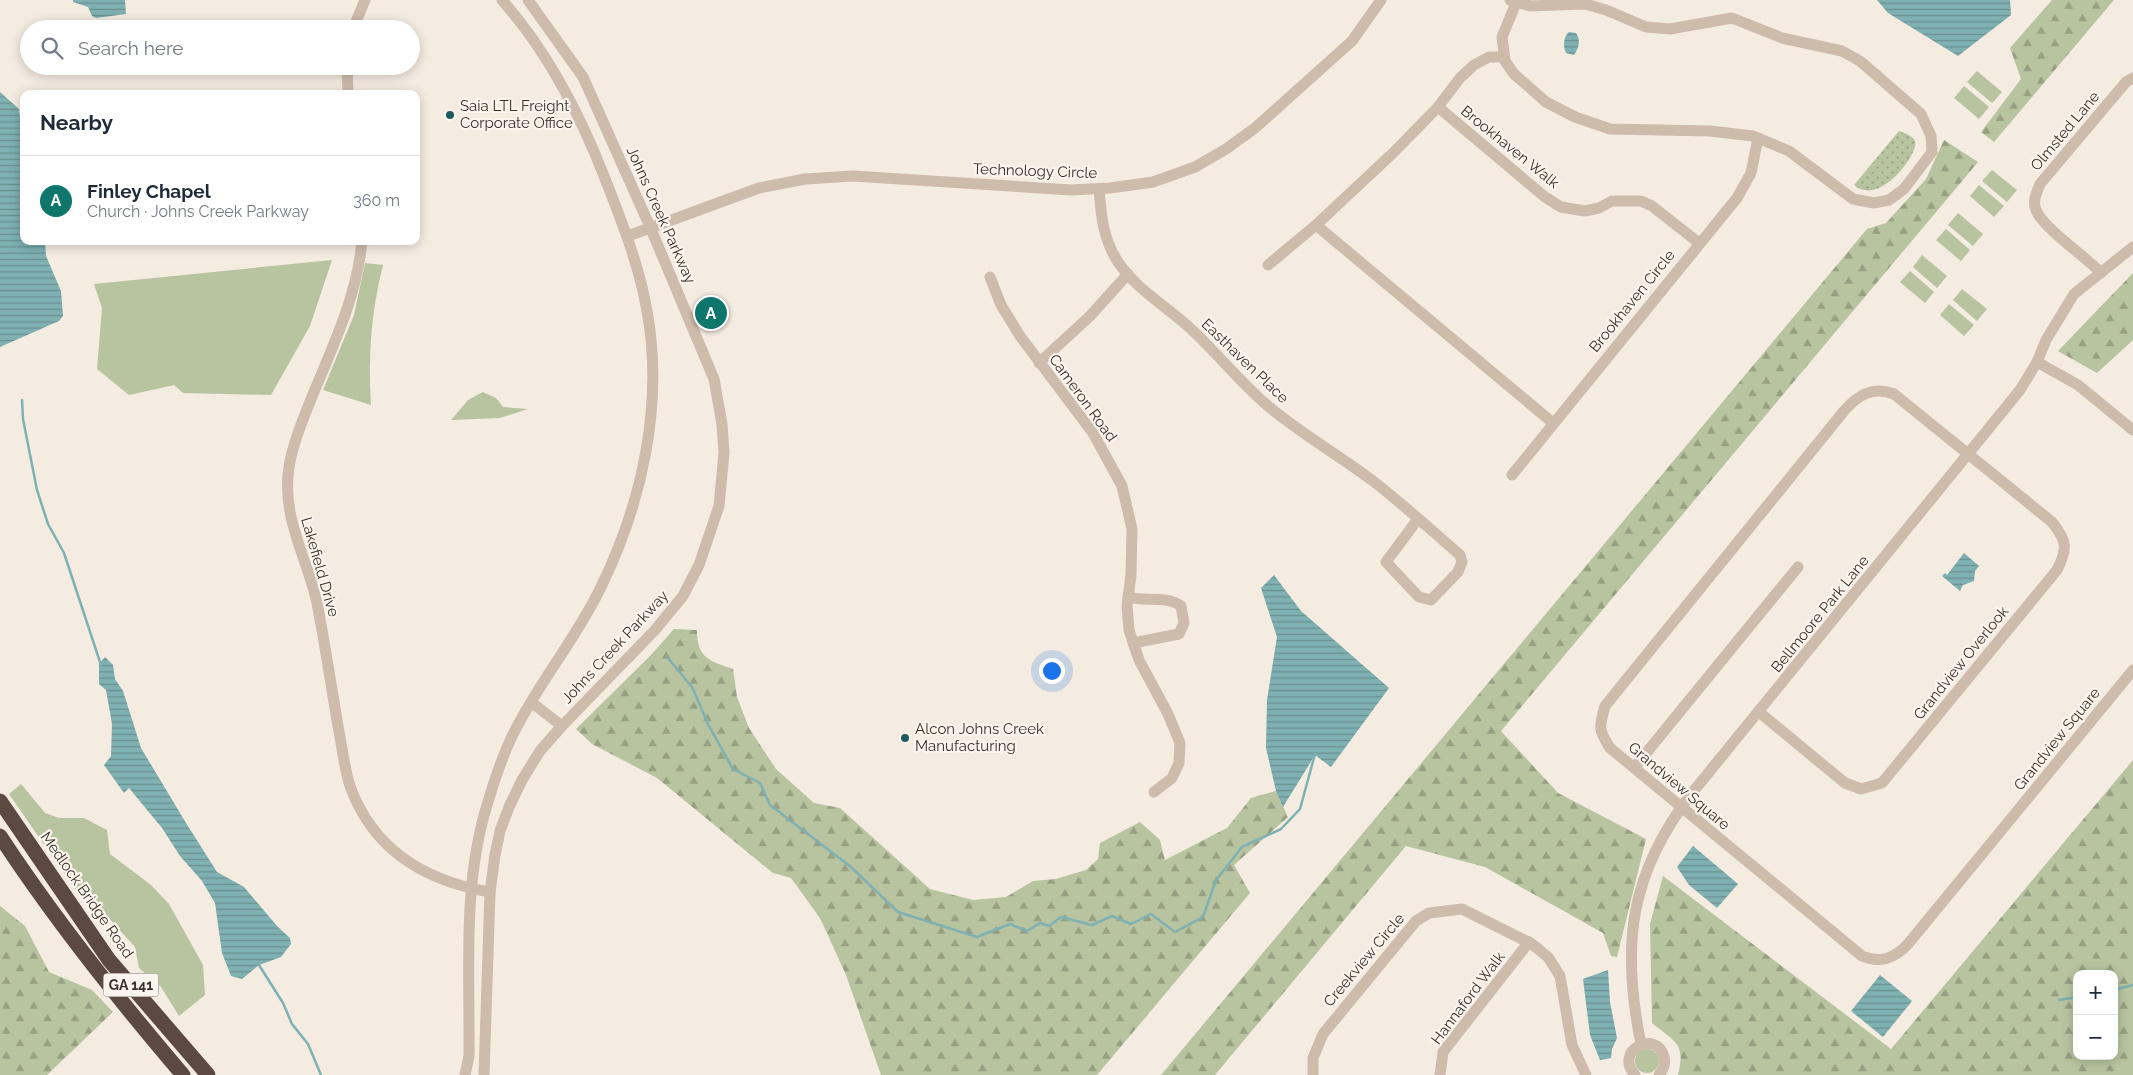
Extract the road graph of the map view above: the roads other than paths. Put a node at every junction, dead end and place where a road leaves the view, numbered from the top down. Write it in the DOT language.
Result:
graph roads {
  1 [pos="365,0"];
  2 [pos="502,0"];
  3 [pos="528,0"];
  4 [pos="1381,0"];
  5 [pos="1513,1"];
  6 [pos="357,20"];
  7 [pos="1504,57"];
  8 [pos="347,75"];
  9 [pos="2133,78"];
  10 [pos="348,90"];
  11 [pos="1438,107"];
  12 [pos="1758,138"];
  13 [pos="1099,189"];
  14 [pos="1316,225"];
  15 [pos="652,229"];
  16 [pos="628,236"];
  17 [pos="1699,243"];
  18 [pos="361,245"];
  19 [pos="2133,247"];
  20 [pos="1268,265"];
  21 [pos="2101,272"];
  22 [pos="1128,274"];
  23 [pos="990,277"];
  24 [pos="2037,362"];
  25 [pos="1038,363"];
  26 [pos="1553,423"];
  27 [pos="2133,430"];
  28 [pos="1969,454"];
  29 [pos="1512,474"];
  30 [pos="1418,519"];
  31 [pos="1798,567"];
  32 [pos="1128,597"];
  33 [pos="1133,643"];
  34 [pos="2133,670"];
  35 [pos="531,702"];
  36 [pos="1759,712"];
  37 [pos="562,726"];
  38 [pos="1638,763"];
  39 [pos="1154,792"];
  40 [pos="0,801"];
  41 [pos="1682,807"];
  42 [pos="0,836"];
  43 [pos="471,888"];
  44 [pos="490,892"];
  45 [pos="1528,942"];
  46 [pos="1641,1044"];
  47 [pos="1628,1073"];
  48 [pos="183,1075"];
  49 [pos="208,1075"];
  50 [pos="465,1075"];
  51 [pos="484,1075"];
  52 [pos="1313,1075"];
  53 [pos="1440,1075"];
  54 [pos="1586,1075"];
  55 [pos="1659,1075"];
  1 -- 6 [label="street"];
  2 -- 16 [label="street, Johns Creek Parkway"];
  3 -- 15 [label="street, Johns Creek Parkway"];
  4 -- 13 [label="street, Technology Circle"];
  5 -- 7 [label="street"];
  5 -- 12 [label="street"];
  7 -- 11 [label="street"];
  7 -- 12 [label="street"];
  8 -- 10 [label="street"];
  9 -- 21 [label="street, Olmsted Lane"];
  11 -- 14 [label="street"];
  11 -- 17 [label="street, Brookhaven Walk"];
  12 -- 17 [label="street, Brookhaven Circle"];
  13 -- 15 [label="street, Technology Circle"];
  13 -- 22 [label="street, Easthaven Place"];
  14 -- 20 [label="street"];
  14 -- 26 [label="street"];
  15 -- 16 [label="street, Technology Circle"];
  15 -- 37 [label="street, Johns Creek Parkway"];
  16 -- 35 [label="street, Johns Creek Parkway"];
  17 -- 26 [label="street, Brookhaven Circle"];
  18 -- 43 [label="street, Lakefield Drive"];
  19 -- 21 [label="street, Bellmoore Park Lane"];
  21 -- 24 [label="street, Bellmoore Park Lane"];
  22 -- 25 [label="street"];
  22 -- 30 [label="street, Easthaven Place"];
  23 -- 25 [label="street, Cameron Road"];
  24 -- 27 [label="street"];
  24 -- 28 [label="street, Bellmoore Park Lane"];
  25 -- 32 [label="street, Cameron Road"];
  26 -- 29 [label="street, Brookhaven Circle"];
  28 -- 36 [label="street, Bellmoore Park Lane"];
  28 -- 36 [label="street, Grandview Overlook"];
  28 -- 41 [label="street, Grandview Square"];
  30 -- 30 [label="street, Easthaven Place"];
  31 -- 38 [label="street"];
  32 -- 33 [label="street, Cameron Road"];
  32 -- 33 [label="street"];
  33 -- 39 [label="street, Cameron Road"];
  34 -- 41 [label="street, Grandview Square"];
  35 -- 37 [label="street"];
  35 -- 43 [label="street, Johns Creek Parkway"];
  36 -- 41 [label="street, Bellmoore Park Lane"];
  37 -- 44 [label="street, Johns Creek Parkway"];
  40 -- 49 [label="highway, Medlock Bridge Road / GA 141"];
  41 -- 46 [label="street, Bellmoore Park Lane"];
  42 -- 48 [label="highway, GA 141"];
  43 -- 44 [label="street, Lakefield Drive"];
  43 -- 50 [label="street, Johns Creek Parkway"];
  44 -- 51 [label="street, Johns Creek Parkway"];
  45 -- 52 [label="street, Creekview Circle"];
  45 -- 53 [label="street, Hannaford Walk"];
  45 -- 54 [label="street, Creekview Circle"];
  46 -- 47 [label="street"];
  46 -- 55 [label="street"];
}
